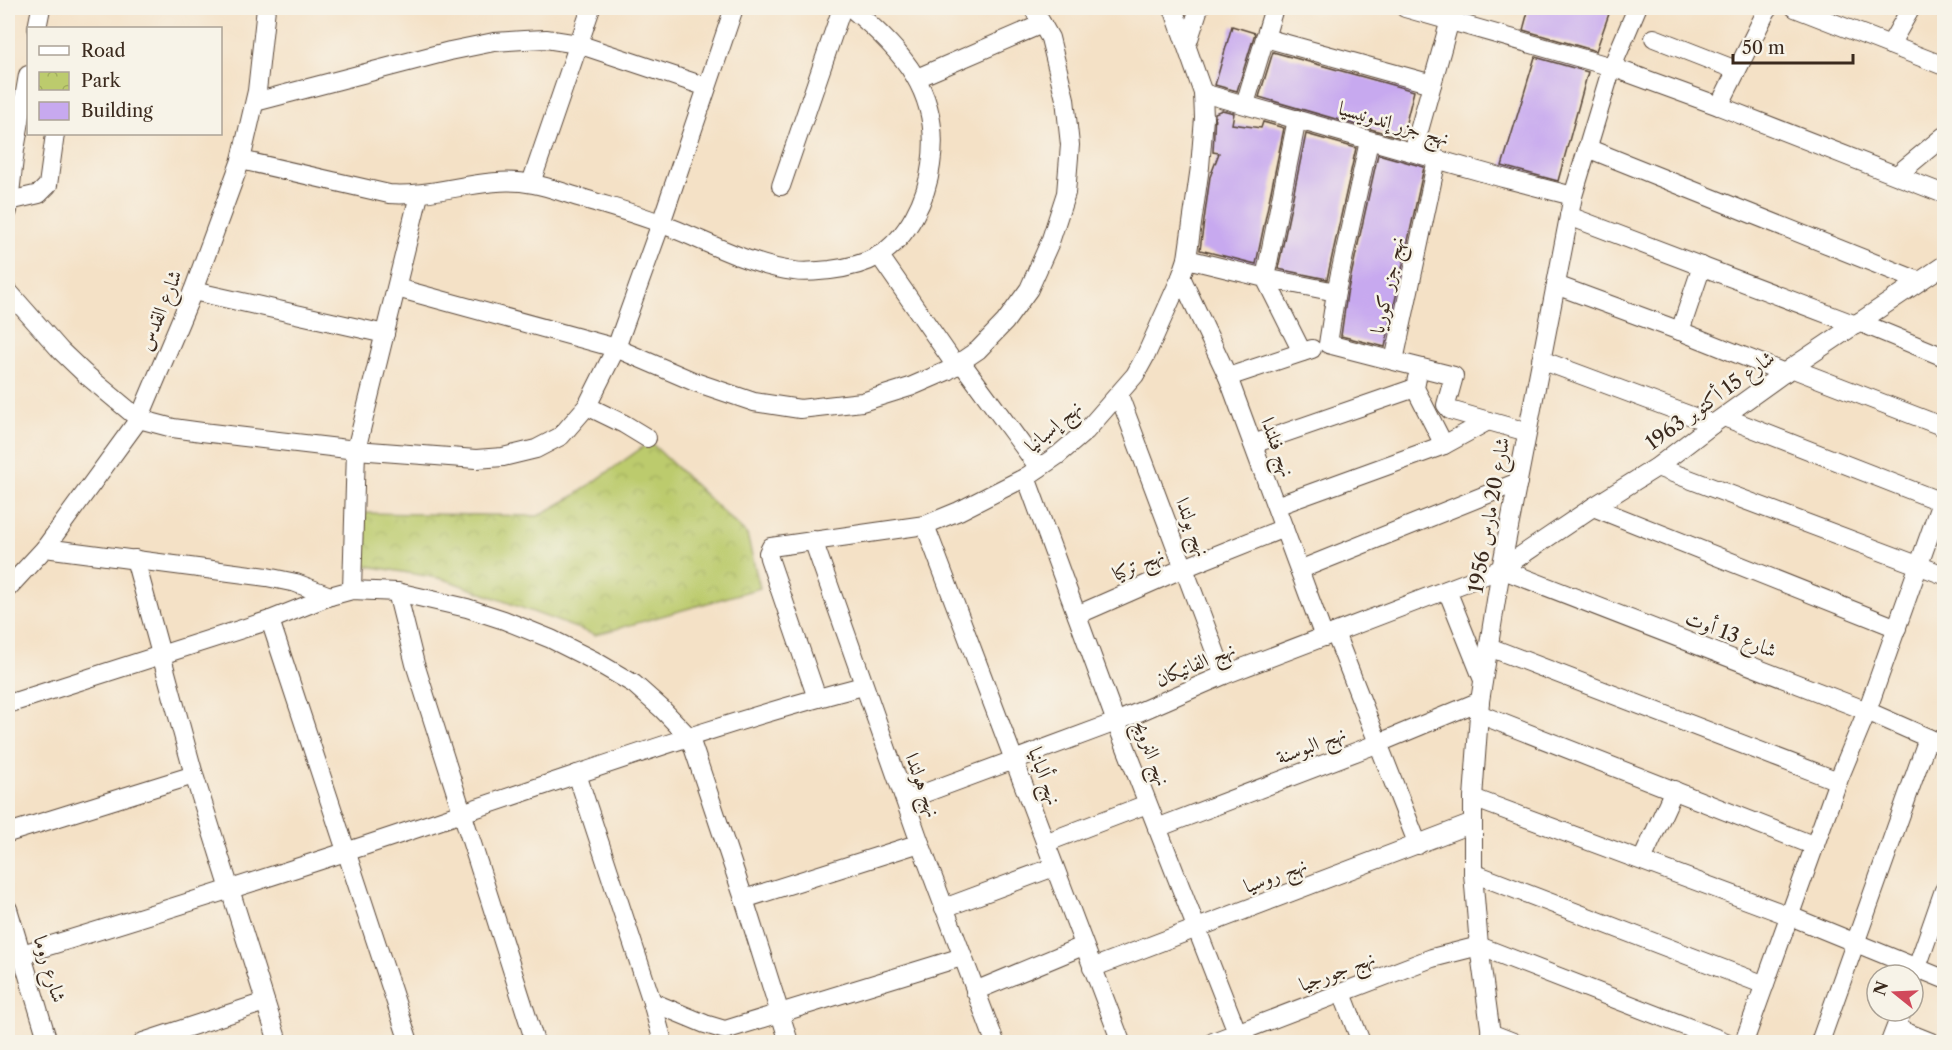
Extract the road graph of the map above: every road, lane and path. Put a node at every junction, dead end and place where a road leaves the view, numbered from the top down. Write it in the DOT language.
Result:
graph roads {
  1 [pos="266,8"];
  2 [pos="591,8"];
  3 [pos="734,8"];
  4 [pos="842,8"];
  5 [pos="852,8"];
  6 [pos="1173,8"];
  7 [pos="1199,8"];
  8 [pos="1275,8"];
  9 [pos="1405,8"];
  10 [pos="1637,8"];
  11 [pos="1768,8"];
  12 [pos="1795,8"];
  13 [pos="1911,8"];
  14 [pos="1038,16"];
  15 [pos="1450,20"];
  16 [pos="1265,38"];
  17 [pos="1653,38"];
  18 [pos="579,44"];
  19 [pos="1187,45"];
  20 [pos="1890,45"];
  21 [pos="1944,66"];
  22 [pos="1612,67"];
  23 [pos="1736,70"];
  24 [pos="917,78"];
  25 [pos="27,81"];
  26 [pos="1432,84"];
  27 [pos="707,87"];
  28 [pos="1203,93"];
  29 [pos="255,102"];
  30 [pos="1245,104"];
  31 [pos="1719,106"];
  32 [pos="1297,119"];
  33 [pos="55,135"];
  34 [pos="1944,136"];
  35 [pos="1369,141"];
  36 [pos="1587,148"];
  37 [pos="1413,152"];
  38 [pos="1437,159"];
  39 [pos="241,160"];
  40 [pos="1897,176"];
  41 [pos="531,183"];
  42 [pos="782,186"];
  43 [pos="1944,194"];
  44 [pos="419,195"];
  45 [pos="1573,196"];
  46 [pos="8,206"];
  47 [pos="1569,216"];
  48 [pos="661,223"];
  49 [pos="879,255"];
  50 [pos="1187,259"];
  51 [pos="1944,265"];
  52 [pos="1702,266"];
  53 [pos="1181,277"];
  54 [pos="1265,278"];
  55 [pos="1931,279"];
  56 [pos="1556,285"];
  57 [pos="397,288"];
  58 [pos="8,291"];
  59 [pos="193,291"];
  60 [pos="1336,292"];
  61 [pos="1858,324"];
  62 [pos="1680,331"];
  63 [pos="385,334"];
  64 [pos="1328,344"];
  65 [pos="616,348"];
  66 [pos="1302,352"];
  67 [pos="1944,357"];
  68 [pos="1541,360"];
  69 [pos="1394,361"];
  70 [pos="958,364"];
  71 [pos="1419,367"];
  72 [pos="1788,371"];
  73 [pos="1228,377"];
  74 [pos="1415,388"];
  75 [pos="1119,395"];
  76 [pos="587,406"];
  77 [pos="139,419"];
  78 [pos="1719,420"];
  79 [pos="1488,421"];
  80 [pos="1944,427"];
  81 [pos="1527,432"];
  82 [pos="647,438"];
  83 [pos="1253,444"];
  84 [pos="1444,445"];
  85 [pos="356,450"];
  86 [pos="1657,467"];
  87 [pos="1033,473"];
  88 [pos="1518,482"];
  89 [pos="1943,500"];
  90 [pos="1276,506"];
  91 [pos="1593,507"];
  92 [pos="926,525"];
  93 [pos="1284,528"];
  94 [pos="813,540"];
  95 [pos="45,548"];
  96 [pos="135,559"];
  97 [pos="1919,566"];
  98 [pos="1184,568"];
  99 [pos="1501,569"];
  100 [pos="1299,570"];
  101 [pos="1944,575"];
  102 [pos="8,588"];
  103 [pos="352,590"];
  104 [pos="1447,590"];
  105 [pos="397,592"];
  106 [pos="330,596"];
  107 [pos="1077,615"];
  108 [pos="270,620"];
  109 [pos="1897,628"];
  110 [pos="1330,635"];
  111 [pos="1489,647"];
  112 [pos="161,655"];
  113 [pos="1224,675"];
  114 [pos="1483,680"];
  115 [pos="863,686"];
  116 [pos="817,698"];
  117 [pos="8,705"];
  118 [pos="1479,708"];
  119 [pos="1868,711"];
  120 [pos="1116,722"];
  121 [pos="690,738"];
  122 [pos="1928,738"];
  123 [pos="1379,743"];
  124 [pos="1944,745"];
  125 [pos="1016,760"];
  126 [pos="577,774"];
  127 [pos="194,775"];
  128 [pos="1838,781"];
  129 [pos="1674,790"];
  130 [pos="1473,798"];
  131 [pos="906,800"];
  132 [pos="1147,804"];
  133 [pos="462,813"];
  134 [pos="1473,823"];
  135 [pos="1157,828"];
  136 [pos="8,833"];
  137 [pos="920,843"];
  138 [pos="1045,843"];
  139 [pos="1418,845"];
  140 [pos="1815,846"];
  141 [pos="347,852"];
  142 [pos="1642,860"];
  143 [pos="1054,867"];
  144 [pos="1473,873"];
  145 [pos="230,890"];
  146 [pos="1944,895"];
  147 [pos="744,898"];
  148 [pos="944,908"];
  149 [pos="8,909"];
  150 [pos="1790,916"];
  151 [pos="1196,929"];
  152 [pos="1856,944"];
  153 [pos="1083,946"];
  154 [pos="1479,946"];
  155 [pos="22,954"];
  156 [pos="962,957"];
  157 [pos="1893,963"];
  158 [pos="1919,963"];
  159 [pos="1092,968"];
  160 [pos="1925,976"];
  161 [pos="1944,980"];
  162 [pos="1765,985"];
  163 [pos="975,991"];
  164 [pos="1342,993"];
  165 [pos="265,1002"];
  166 [pos="652,1002"];
  167 [pos="780,1014"];
  168 [pos="1896,1027"];
  169 [pos="721,1036"];
  170 [pos="1239,1038"];
  171 [pos="1491,1038"];
  172 [pos="48,1042"];
  173 [pos="143,1042"];
  174 [pos="278,1042"];
  175 [pos="409,1042"];
  176 [pos="535,1042"];
  177 [pos="663,1042"];
  178 [pos="789,1042"];
  179 [pos="995,1042"];
  180 [pos="1121,1042"];
  181 [pos="1213,1042"];
  182 [pos="1361,1042"];
  183 [pos="1513,1042"];
  184 [pos="1726,1042"];
  185 [pos="1744,1042"];
  186 [pos="1820,1042"];
  187 [pos="1931,1042"];
  1 -- 29 [label="street, شارع القدس"];
  2 -- 18 [label="street"];
  3 -- 27 [label="street"];
  4 -- 42 [label="street"];
  5 -- 24 [label="street"];
  6 -- 19 [label="street, نهج إسبانيا"];
  7 -- 19 [label="street"];
  8 -- 16 [label="street"];
  9 -- 15 [label="street"];
  10 -- 22 [label="street, شارع 20 مارس 1956"];
  11 -- 23 [label="street"];
  12 -- 20 [label="street"];
  13 -- 20 [label="street"];
  14 -- 24 [label="street"];
  14 -- 70 [label="street"];
  15 -- 22 [label="street"];
  15 -- 26 [label="street"];
  16 -- 26 [label="street"];
  16 -- 30 [label="street"];
  17 -- 23 [label="street"];
  18 -- 27 [label="street"];
  18 -- 29 [label="street"];
  18 -- 41 [label="street"];
  19 -- 28 [label="street, نهج إسبانيا"];
  20 -- 21 [label="street"];
  22 -- 31 [label="street"];
  22 -- 36 [label="street, شارع 20 مارس 1956"];
  23 -- 31 [label="street"];
  24 -- 49 [label="street"];
  25 -- 46 [label="street"];
  26 -- 37 [label="street"];
  27 -- 48 [label="street"];
  28 -- 30 [label="street, نهج جزر إندونيسيا"];
  28 -- 50 [label="street, نهج إسبانيا"];
  29 -- 39 [label="street, شارع القدس"];
  30 -- 32 [label="street, نهج جزر إندونيسيا"];
  31 -- 40 [label="street"];
  32 -- 35 [label="street, نهج جزر إندونيسيا"];
  32 -- 54 [label="street"];
  33 -- 46 [label="street"];
  34 -- 40 [label="street"];
  35 -- 37 [label="street, نهج جزر إندونيسيا"];
  35 -- 60 [label="street"];
  36 -- 45 [label="street, شارع 20 مارس 1956"];
  36 -- 55 [label="street"];
  37 -- 38 [label="street, نهج جزر إندونيسيا"];
  38 -- 45 [label="street, نهج جزر إندونيسيا"];
  38 -- 69 [label="street, نهج جزر كوريا"];
  39 -- 44 [label="street"];
  39 -- 59 [label="street, شارع القدس"];
  40 -- 43 [label="street"];
  41 -- 44 [label="street"];
  41 -- 48 [label="street"];
  44 -- 57 [label="street"];
  45 -- 47 [label="street, شارع 20 مارس 1956"];
  47 -- 52 [label="street"];
  47 -- 56 [label="street, شارع 20 مارس 1956"];
  48 -- 49 [label="street"];
  48 -- 65 [label="street"];
  49 -- 70 [label="street, نهج النرويج"];
  50 -- 53 [label="street, نهج إسبانيا"];
  50 -- 54 [label="street"];
  51 -- 55 [label="street, شارع 15 أكتوبر 1963"];
  52 -- 61 [label="street"];
  52 -- 62 [label="street"];
  53 -- 73 [label="street, نهج فنلندا"];
  53 -- 75 [label="street, نهج إسبانيا"];
  54 -- 60 [label="street"];
  54 -- 66 [label="street"];
  55 -- 61 [label="street, شارع 15 أكتوبر 1963"];
  56 -- 62 [label="street"];
  56 -- 68 [label="street, شارع 20 مارس 1956"];
  57 -- 63 [label="street"];
  57 -- 65 [label="street"];
  58 -- 77 [label="street"];
  59 -- 63 [label="street"];
  59 -- 77 [label="street, شارع القدس"];
  60 -- 64 [label="street"];
  61 -- 67 [label="street"];
  61 -- 72 [label="street, شارع 15 أكتوبر 1963"];
  62 -- 72 [label="street"];
  63 -- 85 [label="street"];
  64 -- 66 [label="street"];
  64 -- 69 [label="street"];
  65 -- 70 [label="street"];
  65 -- 76 [label="street"];
  66 -- 73 [label="street"];
  68 -- 78 [label="street"];
  68 -- 81 [label="street, شارع 20 مارس 1956"];
  69 -- 71 [label="street, نهج جزر كوريا"];
  70 -- 87 [label="street, نهج النرويج"];
  71 -- 74 [label="street"];
  71 -- 79 [label="street, نهج جزر كوريا"];
  72 -- 78 [label="street, شارع 15 أكتوبر 1963"];
  72 -- 80 [label="street"];
  73 -- 83 [label="street, نهج فنلندا"];
  74 -- 83 [label="street"];
  74 -- 84 [label="street"];
  75 -- 87 [label="street, نهج إسبانيا"];
  75 -- 98 [label="street, نهج بولندا"];
  76 -- 82 [label="street"];
  76 -- 85 [label="street"];
  77 -- 85 [label="street"];
  77 -- 95 [label="street, شارع القدس"];
  78 -- 86 [label="street, شارع 15 أكتوبر 1963"];
  78 -- 89 [label="street"];
  79 -- 81 [label="street"];
  79 -- 84 [label="street"];
  81 -- 88 [label="street, شارع 20 مارس 1956"];
  83 -- 90 [label="street, نهج فنلندا"];
  84 -- 90 [label="street"];
  85 -- 103 [label="street"];
  86 -- 91 [label="street, شارع 15 أكتوبر 1963"];
  86 -- 97 [label="street"];
  87 -- 92 [label="street, نهج إسبانيا"];
  87 -- 107 [label="street, نهج النرويج"];
  88 -- 99 [label="street, شارع 20 مارس 1956"];
  88 -- 100 [label="street"];
  89 -- 97 [label="street"];
  90 -- 93 [label="street, نهج فنلندا"];
  91 -- 99 [label="street, شارع 15 أكتوبر 1963"];
  91 -- 109 [label="street"];
  92 -- 94 [label="street, نهج إسبانيا"];
  92 -- 125 [label="street, نهج ألبانيا"];
  93 -- 98 [label="street, نهج تركيا"];
  93 -- 100 [label="street, نهج فنلندا"];
  94 -- 115 [label="street, نهج هولندا"];
  94 -- 116 [label="street, نهج إسبانيا"];
  95 -- 96 [label="street"];
  95 -- 102 [label="street, شارع القدس"];
  96 -- 106 [label="street"];
  96 -- 112 [label="street"];
  97 -- 101 [label="street"];
  97 -- 109 [label="street"];
  98 -- 107 [label="street, نهج تركيا"];
  98 -- 113 [label="street, نهج بولندا"];
  99 -- 104 [label="street, نهج الفاتيكان"];
  99 -- 111 [label="street, شارع 20 مارس 1956"];
  99 -- 119 [label="street, شارع 13 أوت"];
  100 -- 110 [label="street, نهج فنلندا"];
  103 -- 105 [label="street"];
  103 -- 106 [label="street"];
  104 -- 110 [label="street, نهج الفاتيكان"];
  104 -- 114 [label="street"];
  105 -- 121 [label="street"];
  105 -- 133 [label="street"];
  106 -- 108 [label="street"];
  107 -- 120 [label="street, نهج النرويج"];
  108 -- 112 [label="street"];
  108 -- 141 [label="street"];
  109 -- 119 [label="street"];
  110 -- 113 [label="street, نهج الفاتيكان"];
  110 -- 123 [label="street, نهج فنلندا"];
  111 -- 114 [label="street, شارع 20 مارس 1956"];
  111 -- 128 [label="street"];
  112 -- 117 [label="street"];
  112 -- 127 [label="street"];
  113 -- 120 [label="street, نهج الفاتيكان"];
  114 -- 118 [label="street, شارع 20 مارس 1956"];
  115 -- 116 [label="street"];
  115 -- 131 [label="street, نهج هولندا"];
  116 -- 121 [label="street"];
  118 -- 123 [label="street, نهج البوسنة"];
  118 -- 129 [label="street"];
  118 -- 130 [label="street, شارع 20 مارس 1956"];
  119 -- 122 [label="street, شارع 13 أوت"];
  119 -- 128 [label="street"];
  120 -- 125 [label="street, نهج الفاتيكان"];
  120 -- 132 [label="street, نهج النرويج"];
  121 -- 126 [label="street"];
  121 -- 147 [label="street"];
  122 -- 124 [label="street, شارع 13 أوت"];
  122 -- 152 [label="street"];
  123 -- 135 [label="street, نهج البوسنة"];
  123 -- 139 [label="street, نهج فنلندا"];
  125 -- 131 [label="street, نهج الفاتيكان"];
  125 -- 138 [label="street, نهج ألبانيا"];
  126 -- 133 [label="street"];
  126 -- 166 [label="street"];
  127 -- 136 [label="street"];
  127 -- 145 [label="street"];
  128 -- 140 [label="street"];
  129 -- 140 [label="street"];
  129 -- 142 [label="street"];
  130 -- 134 [label="street, شارع 20 مارس 1956"];
  130 -- 142 [label="street"];
  131 -- 137 [label="street, نهج هولندا"];
  132 -- 135 [label="street, نهج النرويج"];
  132 -- 138 [label="street"];
  133 -- 141 [label="street"];
  133 -- 176 [label="street"];
  134 -- 139 [label="street, نهج روسيا"];
  134 -- 144 [label="street, شارع 20 مارس 1956"];
  135 -- 151 [label="street, نهج النرويج"];
  137 -- 147 [label="street"];
  137 -- 148 [label="street, نهج هولندا"];
  138 -- 143 [label="street, نهج ألبانيا"];
  139 -- 151 [label="street, نهج روسيا"];
  140 -- 150 [label="street"];
  141 -- 145 [label="street"];
  141 -- 175 [label="street"];
  142 -- 150 [label="street"];
  143 -- 148 [label="street"];
  143 -- 153 [label="street, نهج ألبانيا"];
  144 -- 154 [label="street, شارع 20 مارس 1956"];
  144 -- 162 [label="street"];
  145 -- 155 [label="street"];
  145 -- 165 [label="street"];
  146 -- 158 [label="street"];
  147 -- 167 [label="street"];
  148 -- 156 [label="street, نهج هولندا"];
  149 -- 155 [label="street, شارع روما"];
  150 -- 152 [label="street"];
  150 -- 162 [label="street"];
  151 -- 159 [label="street, نهج روسيا"];
  151 -- 170 [label="street, نهج النرويج"];
  152 -- 157 [label="street"];
  152 -- 186 [label="street"];
  153 -- 159 [label="street, نهج ألبانيا"];
  153 -- 163 [label="street"];
  154 -- 164 [label="street, نهج جورجيا"];
  154 -- 171 [label="street, شارع 20 مارس 1956"];
  154 -- 184 [label="street"];
  155 -- 172 [label="street, شارع روما"];
  156 -- 163 [label="street, نهج هولندا"];
  156 -- 167 [label="street"];
  159 -- 180 [label="street, نهج ألبانيا"];
  160 -- 161 [label="street"];
  162 -- 185 [label="street"];
  163 -- 179 [label="street, نهج هولندا"];
  164 -- 170 [label="street, نهج جورجيا"];
  164 -- 182 [label="street"];
  165 -- 173 [label="street"];
  165 -- 174 [label="street"];
  166 -- 169 [label="street"];
  166 -- 177 [label="street"];
  167 -- 169 [label="street"];
  167 -- 178 [label="street"];
  168 -- 187 [label="street"];
  170 -- 181 [label="street, نهج جورجيا"];
  171 -- 183 [label="street"];
}
